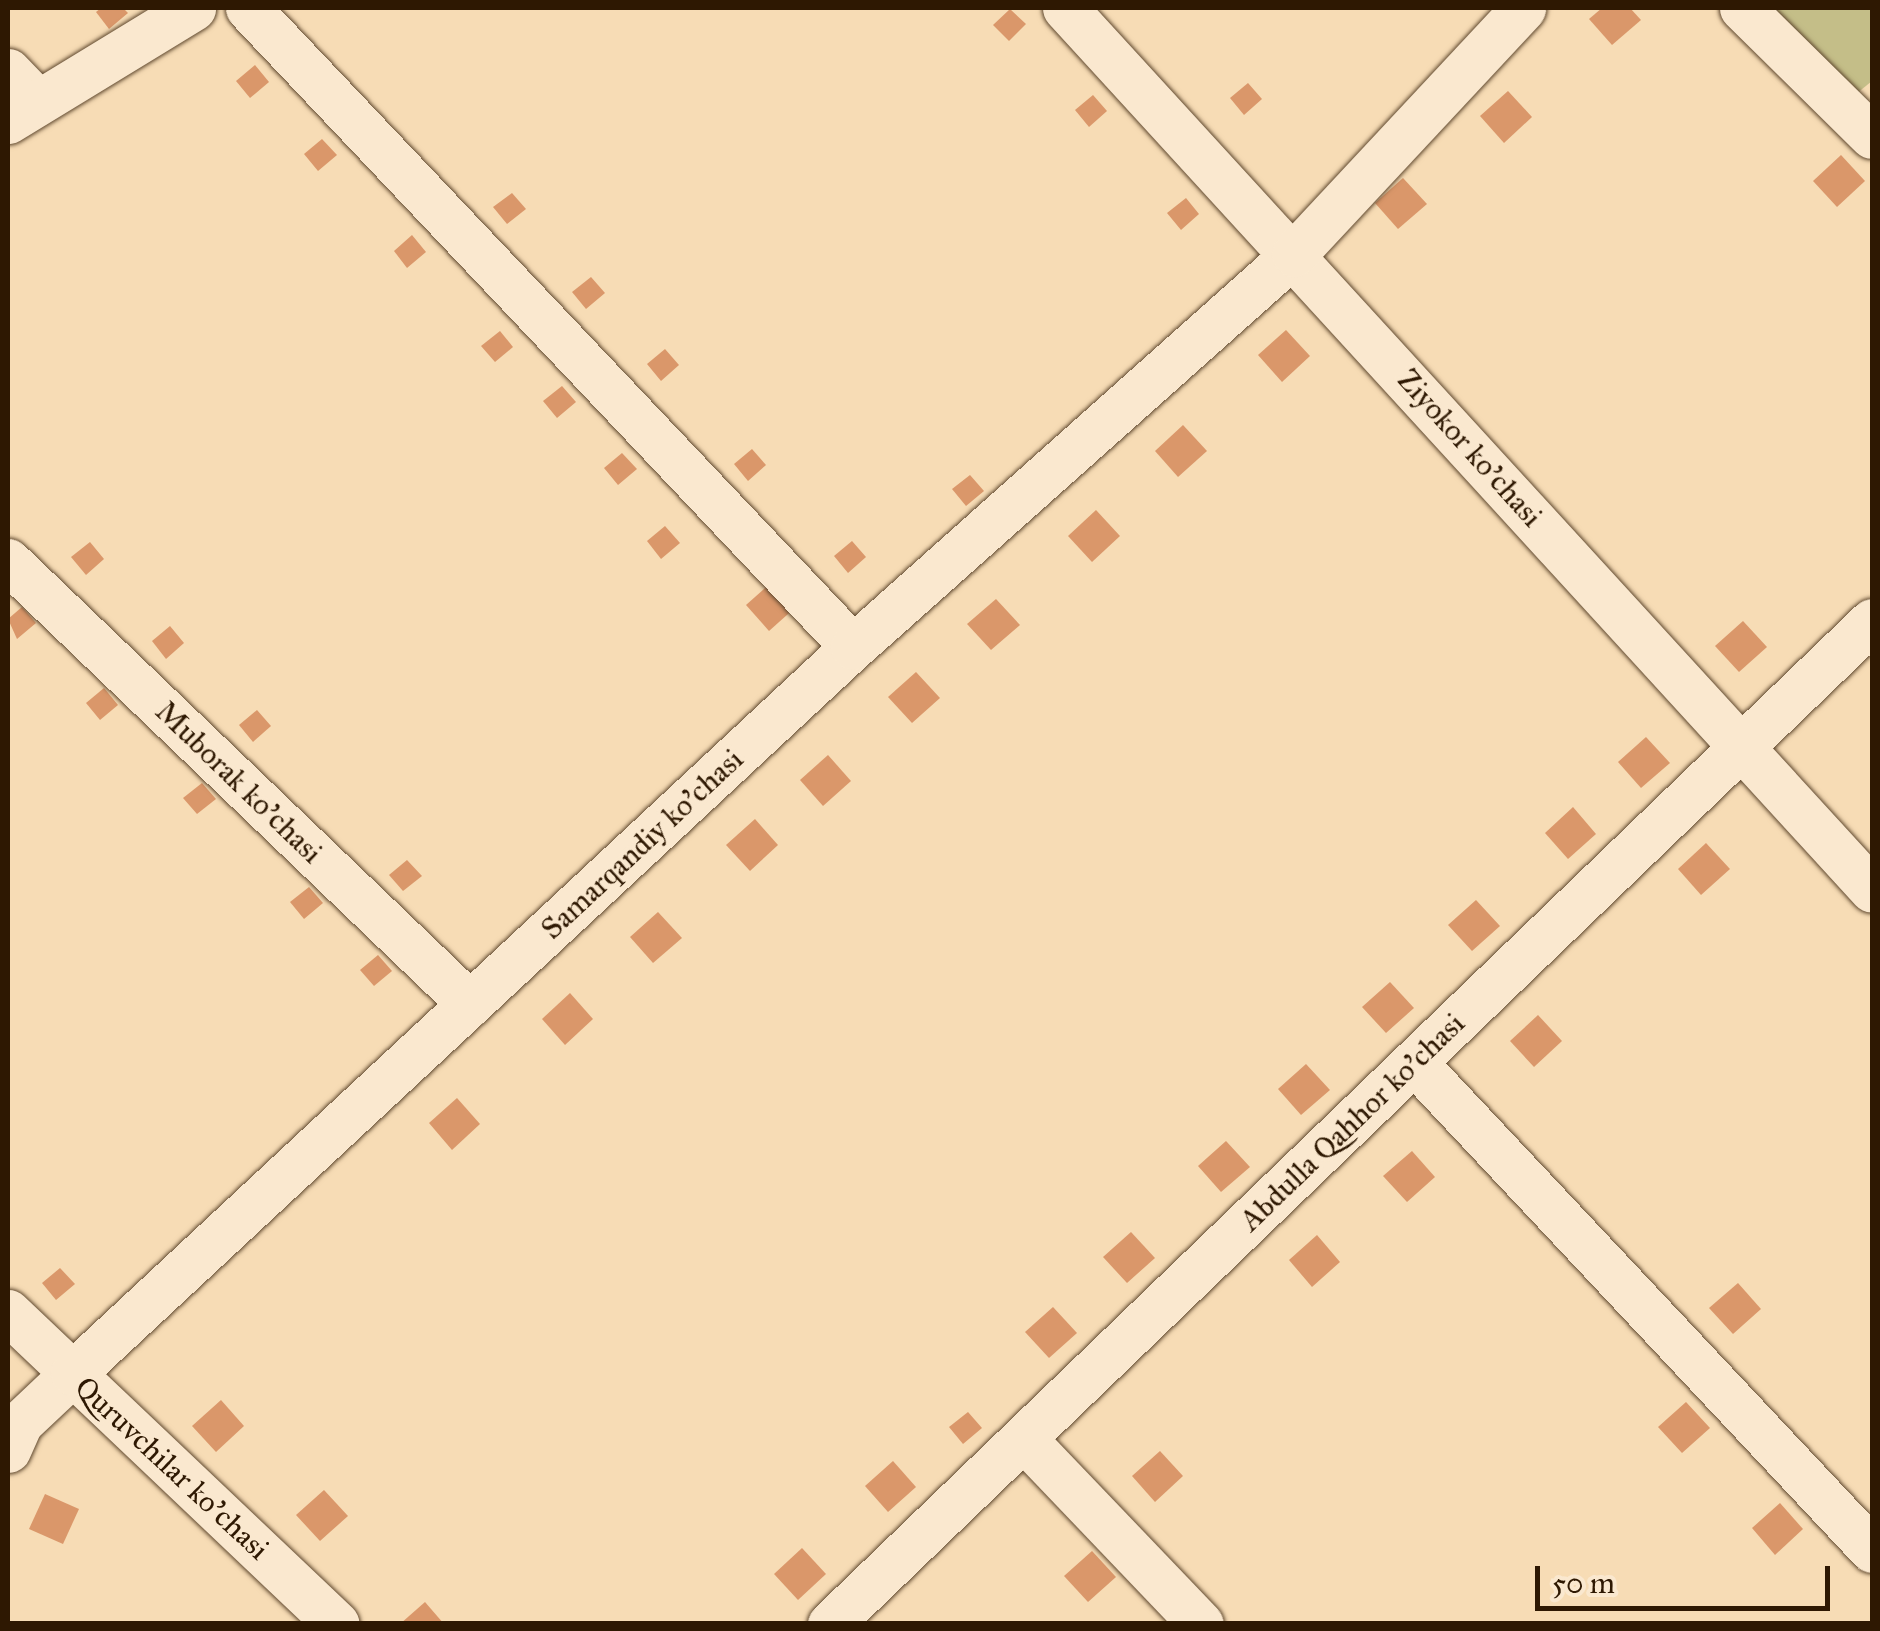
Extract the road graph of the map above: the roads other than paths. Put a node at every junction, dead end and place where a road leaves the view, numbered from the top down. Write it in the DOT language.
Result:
graph roads {
  1 [pos="194,8"];
  2 [pos="248,8"];
  3 [pos="1065,8"];
  4 [pos="1523,8"];
  5 [pos="1742,8"];
  6 [pos="18,98"];
  7 [pos="1872,136"];
  8 [pos="1294,254"];
  9 [pos="8,560"];
  10 [pos="1872,621"];
  11 [pos="853,647"];
  12 [pos="1740,746"];
  13 [pos="1872,890"];
  14 [pos="470,1004"];
  15 [pos="1414,1062"];
  16 [pos="8,1312"];
  17 [pos="72,1373"];
  18 [pos="1024,1439"];
  19 [pos="8,1450"];
  20 [pos="1872,1550"];
  21 [pos="337,1624"];
  22 [pos="830,1624"];
  23 [pos="1202,1624"];
  1 -- 6 [label="street"];
  2 -- 11 [label="street"];
  3 -- 8 [label="street, Ziyokor ko'chasi"];
  4 -- 8 [label="street, Samarqandiy ko'chasi"];
  5 -- 7 [label="street"];
  8 -- 11 [label="street, Samarqandiy ko'chasi"];
  8 -- 12 [label="street, Ziyokor ko'chasi"];
  9 -- 14 [label="street, Muborak ko'chasi"];
  10 -- 12 [label="street, Abdulla Qahhor ko'chasi"];
  11 -- 14 [label="street, Samarqandiy ko'chasi"];
  12 -- 13 [label="street, Ziyokor ko'chasi"];
  12 -- 15 [label="street, Abdulla Qahhor ko'chasi"];
  14 -- 17 [label="street, Samarqandiy ko'chasi"];
  15 -- 18 [label="street, Abdulla Qahhor ko'chasi"];
  15 -- 20 [label="street"];
  16 -- 17 [label="street, Quruvchilar ko'chasi"];
  17 -- 19 [label="street, Samarqandiy ko'chasi"];
  17 -- 21 [label="street, Quruvchilar ko'chasi"];
  18 -- 22 [label="street, Abdulla Qahhor ko'chasi"];
  18 -- 23 [label="street"];
}
